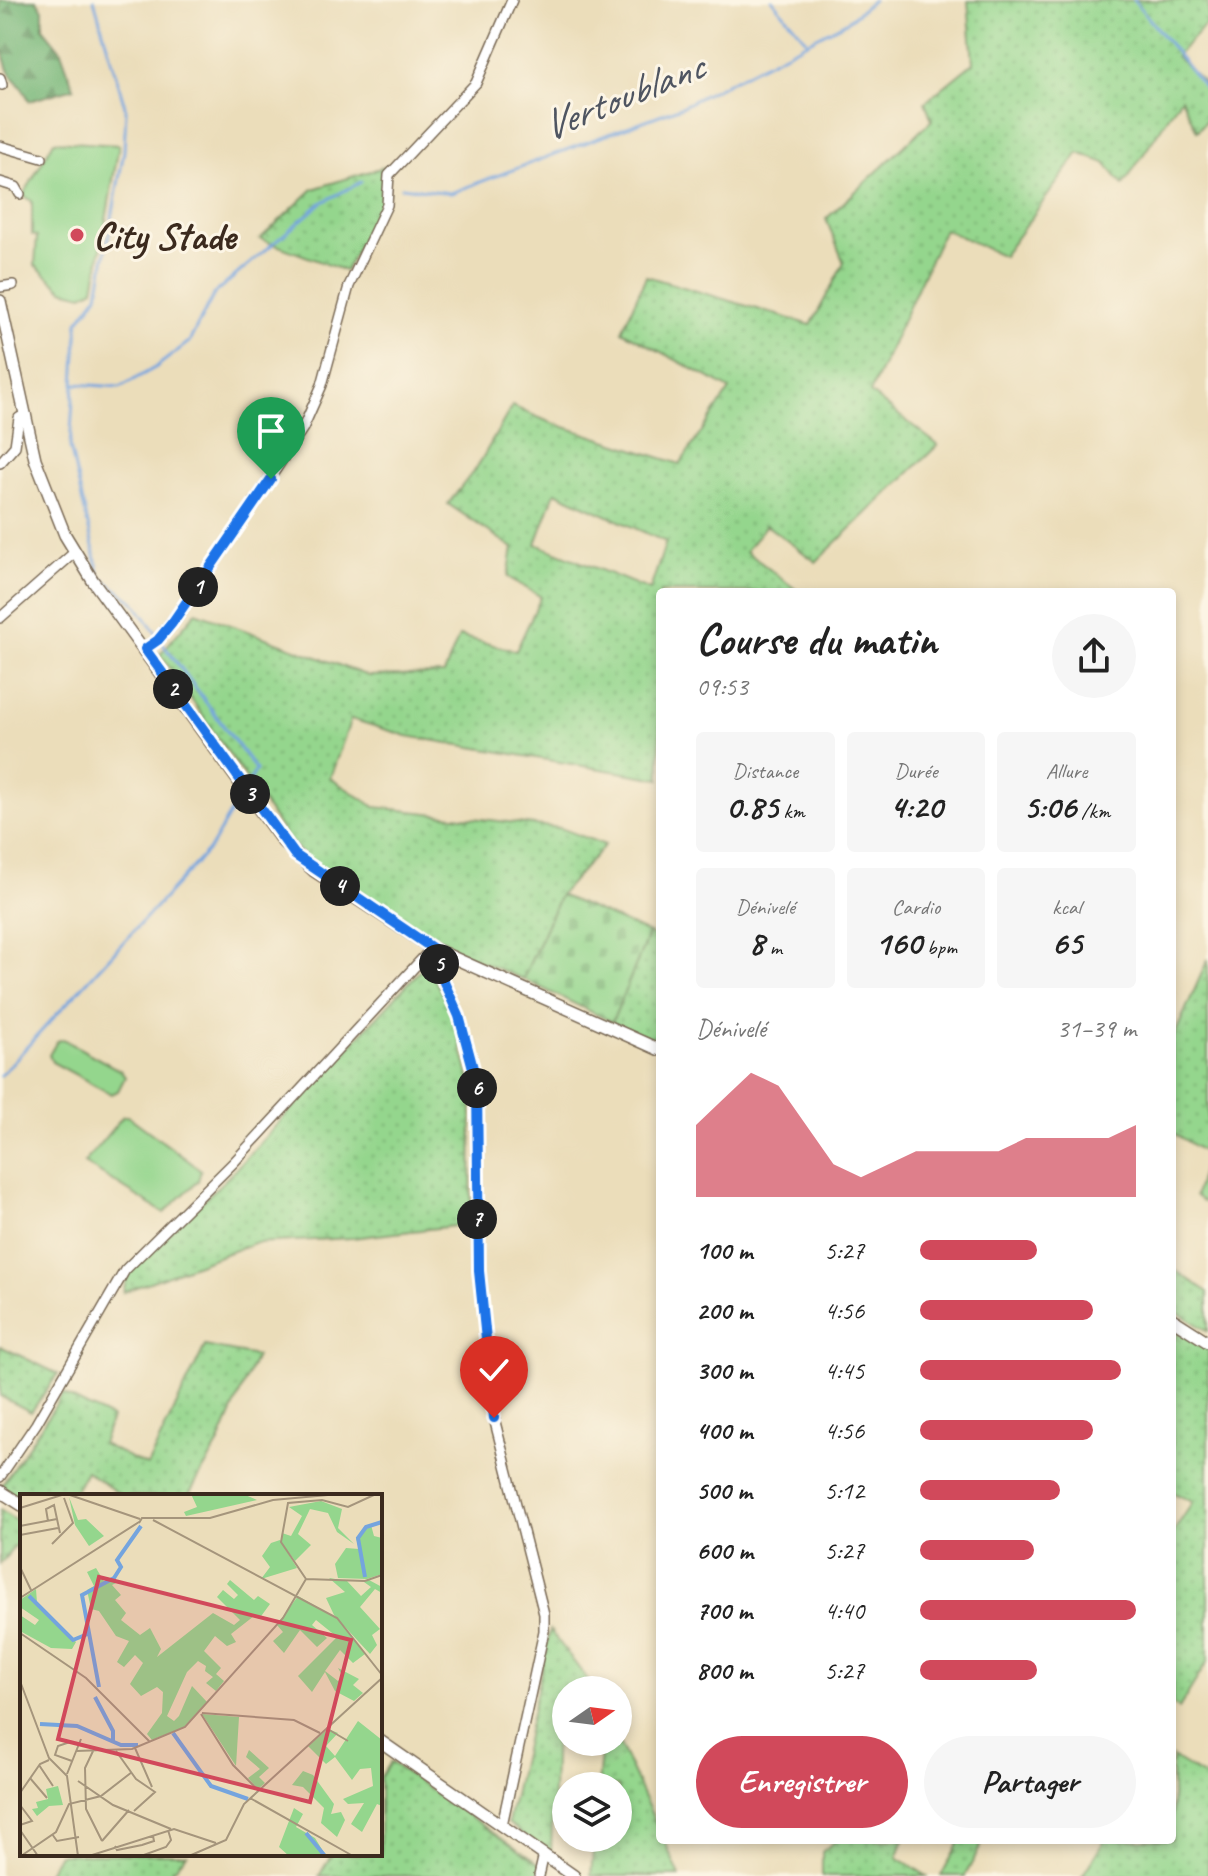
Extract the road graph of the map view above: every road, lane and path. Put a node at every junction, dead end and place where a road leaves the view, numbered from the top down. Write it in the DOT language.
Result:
graph roads {
  1 [pos="512,0"];
  2 [pos="0,146"];
  3 [pos="42,158"];
  4 [pos="0,182"];
  5 [pos="20,194"];
  6 [pos="13,285"];
  7 [pos="0,287"];
  8 [pos="0,301"];
  9 [pos="26,414"];
  10 [pos="0,463"];
  11 [pos="75,552"];
  12 [pos="0,618"];
  13 [pos="145,649"];
  14 [pos="435,950"];
  15 [pos="656,1048"];
  16 [pos="1176,1322"];
  17 [pos="1208,1342"];
  18 [pos="0,1477"];
  19 [pos="0,1491"];
  20 [pos="20,1504"];
  21 [pos="382,1742"];
  22 [pos="502,1825"];
  23 [pos="544,1854"];
  24 [pos="539,1876"];
  25 [pos="574,1876"];
  1 -- 13 [label="street"];
  2 -- 3 [label="street"];
  4 -- 5 [label="street"];
  6 -- 7 [label="street"];
  8 -- 9 [label="street"];
  9 -- 10 [label="street"];
  9 -- 11 [label="street"];
  11 -- 12 [label="street"];
  11 -- 13 [label="street"];
  13 -- 14 [label="street"];
  14 -- 15 [label="street"];
  14 -- 18 [label="street"];
  14 -- 22 [label="street"];
  16 -- 17 [label="street"];
  19 -- 20 [label="street"];
  21 -- 22 [label="street"];
  22 -- 23 [label="street"];
  23 -- 24 [label="street"];
  23 -- 25 [label="street"];
}
